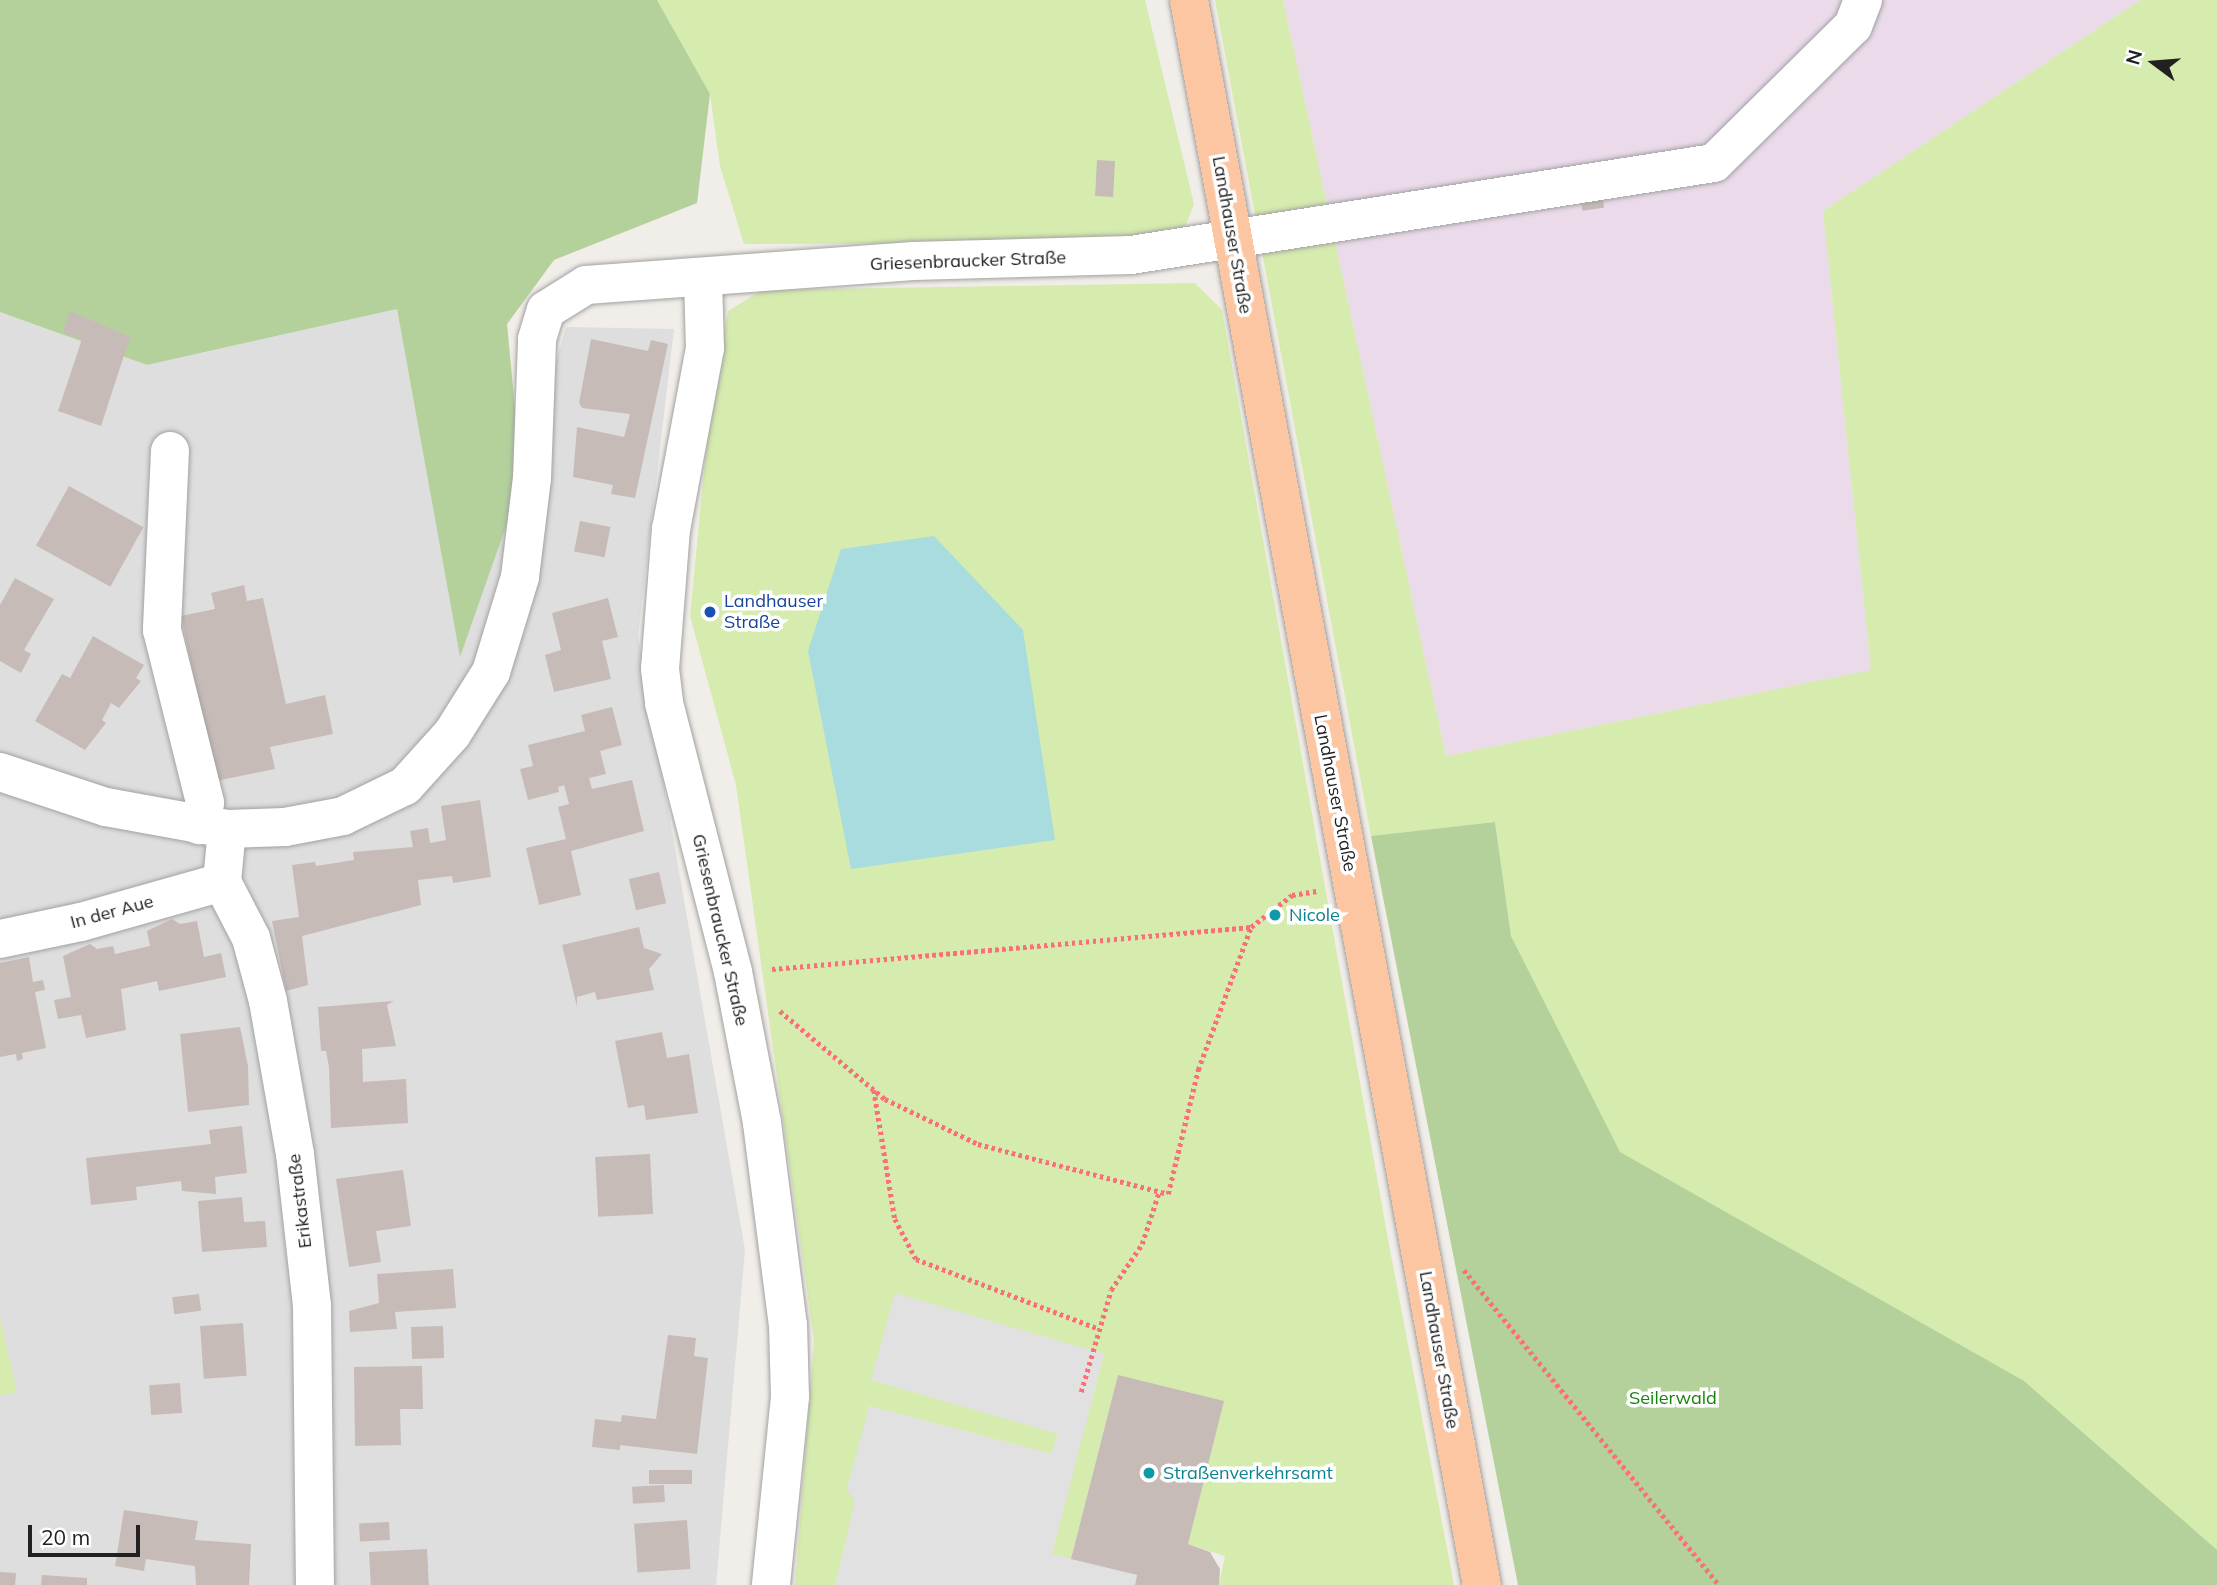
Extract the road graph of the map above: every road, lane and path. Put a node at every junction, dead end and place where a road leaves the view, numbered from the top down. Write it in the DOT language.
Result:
graph roads {
  1 [pos="1189,0"];
  2 [pos="1863,0"];
  3 [pos="1233,240"];
  4 [pos="703,278"];
  5 [pos="170,451"];
  6 [pos="0,772"];
  7 [pos="213,827"];
  8 [pos="222,882"];
  9 [pos="1352,885"];
  10 [pos="1251,927"];
  11 [pos="0,939"];
  12 [pos="733,972"];
  13 [pos="874,1090"];
  14 [pos="1158,1192"];
  15 [pos="1462,1268"];
  16 [pos="1097,1328"];
  17 [pos="1081,1392"];
  18 [pos="315,1585"];
  19 [pos="771,1585"];
  20 [pos="1482,1585"];
  21 [pos="1719,1585"];
  1 -- 3 [label="main road, Landhauser Straße"];
  2 -- 3 [label="street, Griesenbraucker Straße"];
  3 -- 4 [label="street, Griesenbraucker Straße"];
  3 -- 9 [label="main road, Landhauser Straße"];
  4 -- 7 [label="street, Griesenbraucker Straße"];
  4 -- 12 [label="street, Griesenbraucker Straße"];
  5 -- 7 [label="street"];
  6 -- 7 [label="street, Griesenbraucker Straße"];
  7 -- 8 [label="street"];
  8 -- 11 [label="street, In der Aue"];
  8 -- 18 [label="street, Erikastraße"];
  9 -- 10 [label="path"];
  9 -- 20 [label="main road, Landhauser Straße"];
  10 -- 12 [label="path"];
  10 -- 14 [label="path"];
  12 -- 13 [label="path"];
  12 -- 19 [label="street, Griesenbraucker Straße"];
  13 -- 14 [label="path"];
  13 -- 16 [label="path"];
  14 -- 16 [label="path"];
  15 -- 21 [label="path"];
  16 -- 17 [label="path"];
}
